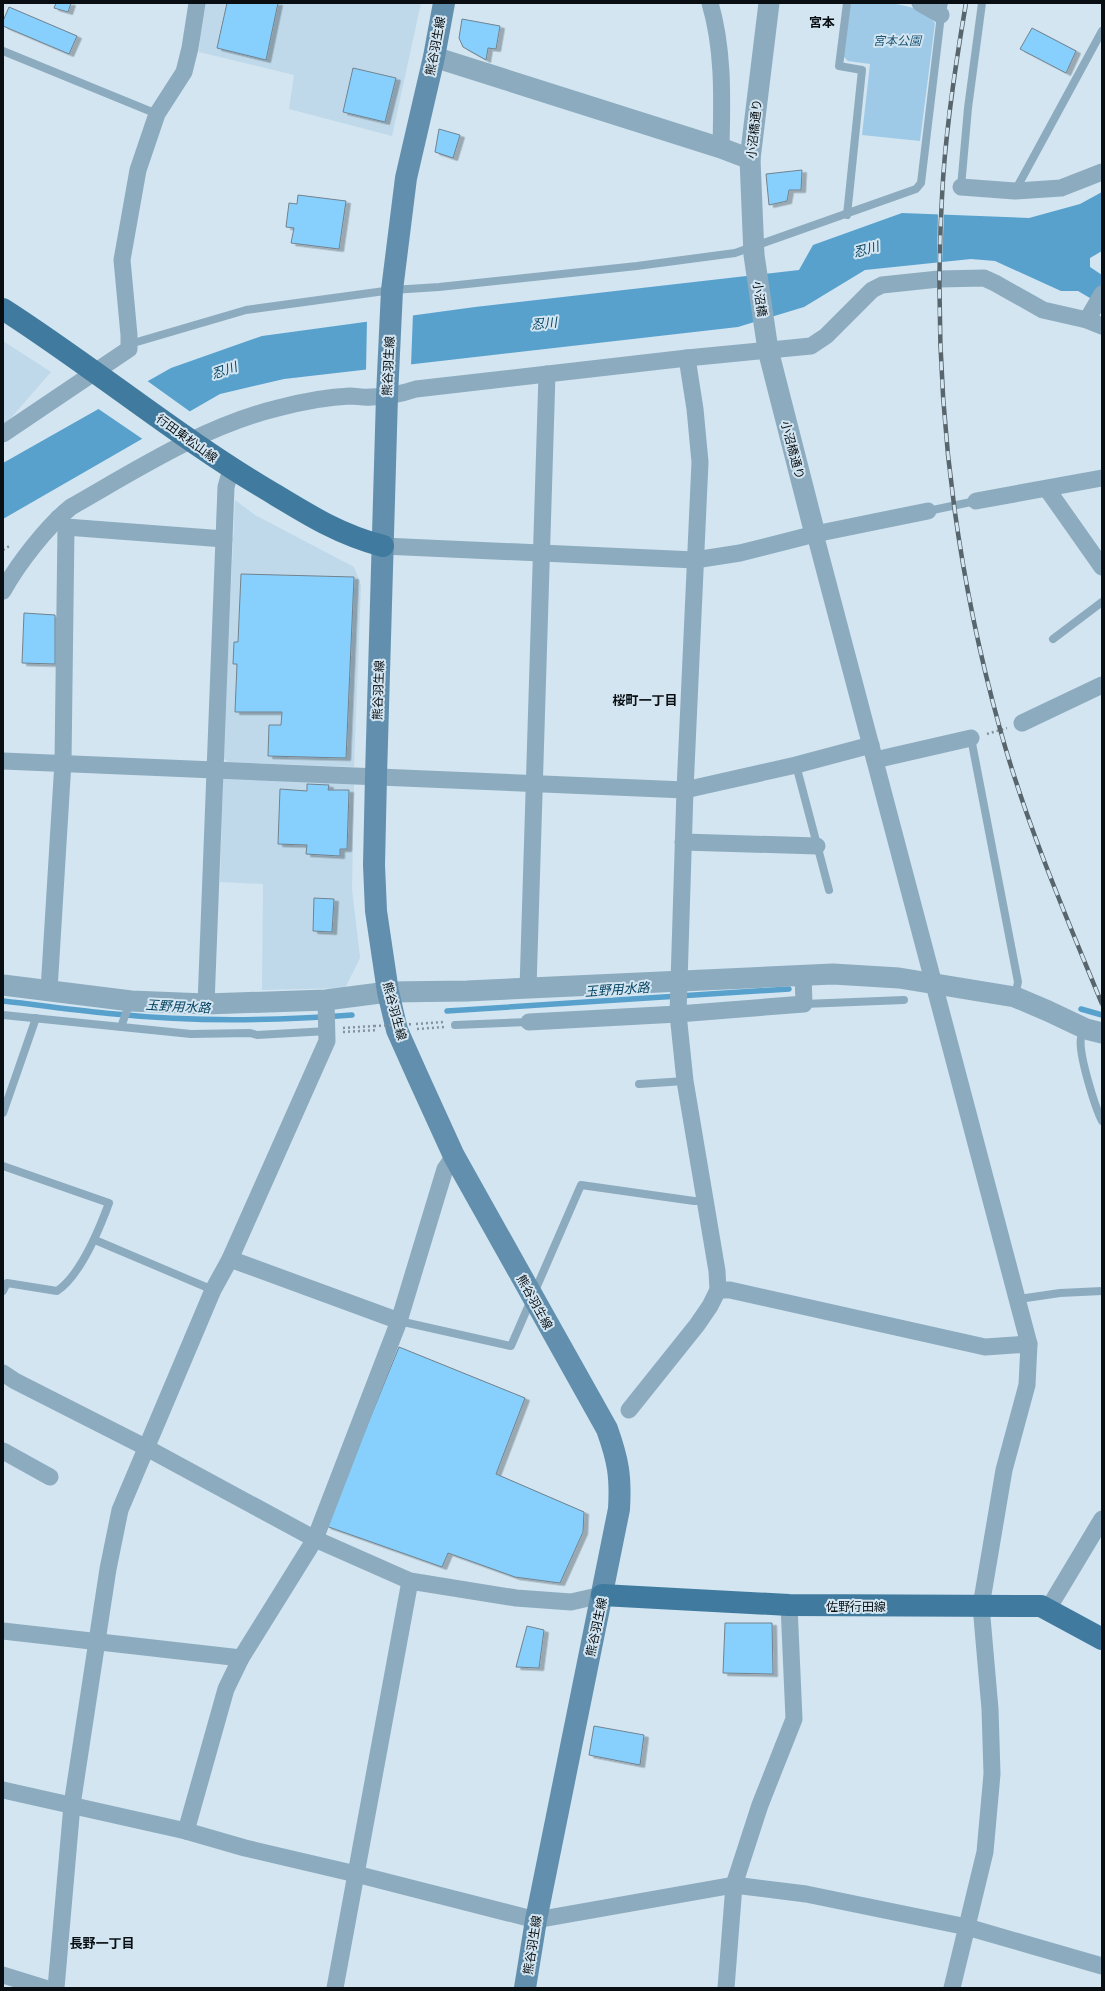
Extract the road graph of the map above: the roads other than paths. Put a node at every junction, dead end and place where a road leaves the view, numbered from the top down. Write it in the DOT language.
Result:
graph roads {
  1 [pos="197,3"];
  2 [pos="444,3"];
  3 [pos="710,3"];
  4 [pos="769,3"];
  5 [pos="847,3"];
  6 [pos="920,3"];
  7 [pos="982,3"];
  8 [pos="942,9"];
  9 [pos="1102,31"];
  10 [pos="3,51"];
  11 [pos="434,57"];
  12 [pos="157,114"];
  13 [pos="721,148"];
  14 [pos="750,159"];
  15 [pos="1102,172"];
  16 [pos="961,187"];
  17 [pos="1015,191"];
  18 [pos="846,215"];
  19 [pos="754,250"];
  20 [pos="392,293"];
  21 [pos="1099,299"];
  22 [pos="3,309"];
  23 [pos="1086,320"];
  24 [pos="1102,326"];
  25 [pos="130,344"];
  26 [pos="767,346"];
  27 [pos="687,358"];
  28 [pos="547,374"];
  29 [pos="100,376"];
  30 [pos="387,390"];
  31 [pos="3,434"];
  32 [pos="189,439"];
  33 [pos="231,469"];
  34 [pos="1102,478"];
  35 [pos="1047,489"];
  36 [pos="976,501"];
  37 [pos="928,511"];
  38 [pos="62,522"];
  39 [pos="815,534"];
  40 [pos="224,539"];
  41 [pos="383,546"];
  42 [pos="541,553"];
  43 [pos="694,560"];
  44 [pos="1102,567"];
  45 [pos="3,591"];
  46 [pos="1102,602"];
  47 [pos="1053,639"];
  48 [pos="1102,685"];
  49 [pos="1022,723"];
  50 [pos="971,738"];
  51 [pos="873,753"];
  52 [pos="3,760"];
  53 [pos="63,762"];
  54 [pos="796,765"];
  55 [pos="214,769"];
  56 [pos="376,776"];
  57 [pos="535,783"];
  58 [pos="685,790"];
  59 [pos="683,842"];
  60 [pos="817,846"];
  61 [pos="829,890"];
  62 [pos="803,974"];
  63 [pos="934,982"];
  64 [pos="3,985"];
  65 [pos="528,988"];
  66 [pos="49,990"];
  67 [pos="388,992"];
  68 [pos="678,997"];
  69 [pos="1014,997"];
  70 [pos="904,1000"];
  71 [pos="327,1002"];
  72 [pos="206,1004"];
  73 [pos="804,1004"];
  74 [pos="129,1005"];
  75 [pos="3,1014"];
  76 [pos="36,1018"];
  77 [pos="529,1022"];
  78 [pos="455,1025"];
  79 [pos="121,1027"];
  80 [pos="335,1029"];
  81 [pos="1094,1031"];
  82 [pos="685,1081"];
  83 [pos="639,1084"];
  84 [pos="3,1113"];
  85 [pos="1102,1120"];
  86 [pos="454,1156"];
  87 [pos="3,1166"];
  88 [pos="705,1201"];
  89 [pos="95,1240"];
  90 [pos="230,1259"];
  91 [pos="213,1290"];
  92 [pos="718,1290"];
  93 [pos="3,1291"];
  94 [pos="1102,1291"];
  95 [pos="533,1298"];
  96 [pos="1019,1299"];
  97 [pos="399,1321"];
  98 [pos="1029,1344"];
  99 [pos="4,1376"];
  100 [pos="629,1410"];
  101 [pos="145,1447"];
  102 [pos="3,1451"];
  103 [pos="50,1477"];
  104 [pos="1102,1519"];
  105 [pos="314,1539"];
  106 [pos="410,1581"];
  107 [pos="602,1595"];
  108 [pos="789,1605"];
  109 [pos="981,1606"];
  110 [pos="1048,1609"];
  111 [pos="3,1631"];
  112 [pos="1102,1639"];
  113 [pos="97,1641"];
  114 [pos="241,1658"];
  115 [pos="3,1790"];
  116 [pos="72,1805"];
  117 [pos="186,1831"];
  118 [pos="356,1874"];
  119 [pos="734,1885"];
  120 [pos="536,1920"];
  121 [pos="967,1927"];
  122 [pos="1102,1966"];
  123 [pos="3,1975"];
  124 [pos="45,1988"];
  125 [pos="56,1988"];
  126 [pos="335,1988"];
  127 [pos="525,1988"];
  128 [pos="726,1988"];
  129 [pos="952,1988"];
  1 -- 12 [label="street"];
  2 -- 11 [label="main road, 熊谷羽生線"];
  3 -- 13 [label="street"];
  4 -- 14 [label="street, 小沼橋通り"];
  5 -- 18 [label="lane"];
  6 -- 8 [label="street"];
  7 -- 16 [label="lane"];
  8 -- 18 [label="lane"];
  9 -- 17 [label="lane"];
  10 -- 12 [label="lane"];
  11 -- 13 [label="street"];
  11 -- 20 [label="main road, 熊谷羽生線"];
  12 -- 25 [label="street"];
  13 -- 14 [label="street"];
  14 -- 19 [label="street, 小沼橋通り"];
  15 -- 17 [label="street"];
  16 -- 17 [label="street"];
  18 -- 19 [label="lane"];
  19 -- 20 [label="lane"];
  19 -- 26 [label="street, 小沼橋"];
  20 -- 25 [label="lane"];
  20 -- 30 [label="main road, 熊谷羽生線"];
  21 -- 23 [label="street"];
  22 -- 29 [label="main road, 行田東松山線"];
  23 -- 24 [label="street"];
  23 -- 26 [label="street"];
  25 -- 29 [label="street"];
  26 -- 27 [label="street"];
  26 -- 39 [label="street, 小沼橋通り"];
  27 -- 28 [label="street"];
  27 -- 43 [label="street"];
  28 -- 30 [label="street"];
  28 -- 42 [label="street"];
  29 -- 31 [label="street"];
  29 -- 32 [label="main road, 行田東松山線"];
  30 -- 32 [label="street"];
  30 -- 41 [label="main road, 熊谷羽生線"];
  32 -- 33 [label="main road, 行田東松山線"];
  32 -- 38 [label="street"];
  33 -- 40 [label="street"];
  33 -- 41 [label="main road, 行田東松山線"];
  34 -- 35 [label="street"];
  35 -- 36 [label="street"];
  35 -- 44 [label="street"];
  36 -- 37 [label="lane"];
  37 -- 39 [label="street"];
  38 -- 40 [label="street"];
  38 -- 45 [label="street"];
  38 -- 53 [label="street"];
  39 -- 43 [label="street"];
  39 -- 51 [label="street"];
  40 -- 55 [label="street"];
  41 -- 42 [label="street"];
  41 -- 56 [label="main road, 熊谷羽生線"];
  42 -- 43 [label="street"];
  42 -- 57 [label="street"];
  43 -- 58 [label="street"];
  46 -- 47 [label="lane"];
  48 -- 49 [label="street"];
  50 -- 51 [label="street"];
  50 -- 69 [label="lane"];
  51 -- 54 [label="street"];
  51 -- 63 [label="street"];
  52 -- 53 [label="street"];
  53 -- 55 [label="street"];
  53 -- 66 [label="street"];
  54 -- 58 [label="street"];
  54 -- 60 [label="lane"];
  55 -- 56 [label="street"];
  55 -- 72 [label="street"];
  56 -- 57 [label="street"];
  56 -- 67 [label="main road, 熊谷羽生線"];
  57 -- 58 [label="street"];
  57 -- 65 [label="street"];
  58 -- 59 [label="street"];
  59 -- 60 [label="street"];
  59 -- 68 [label="street"];
  60 -- 61 [label="lane"];
  62 -- 63 [label="street"];
  62 -- 68 [label="street"];
  62 -- 73 [label="street"];
  63 -- 69 [label="street"];
  63 -- 96 [label="street"];
  64 -- 66 [label="street"];
  65 -- 67 [label="street"];
  65 -- 68 [label="street"];
  66 -- 74 [label="street"];
  67 -- 71 [label="street"];
  67 -- 86 [label="main road, 熊谷羽生線"];
  68 -- 73 [label="street"];
  68 -- 77 [label="street"];
  68 -- 82 [label="street"];
  69 -- 81 [label="street"];
  70 -- 73 [label="lane"];
  71 -- 72 [label="street"];
  71 -- 80 [label="street"];
  72 -- 74 [label="street"];
  74 -- 79 [label="lane"];
  75 -- 76 [label="lane"];
  76 -- 79 [label="lane"];
  76 -- 84 [label="lane"];
  77 -- 78 [label="lane"];
  79 -- 80 [label="lane"];
  80 -- 90 [label="street"];
  81 -- 85 [label="lane"];
  82 -- 83 [label="lane"];
  82 -- 88 [label="street"];
  86 -- 95 [label="main road, 熊谷羽生線"];
  86 -- 97 [label="street"];
  87 -- 89 [label="lane"];
  88 -- 92 [label="street"];
  88 -- 95 [label="lane"];
  89 -- 91 [label="lane"];
  89 -- 93 [label="lane"];
  90 -- 91 [label="street"];
  90 -- 97 [label="street"];
  91 -- 101 [label="street"];
  92 -- 98 [label="street"];
  92 -- 100 [label="street"];
  94 -- 96 [label="lane"];
  95 -- 97 [label="lane"];
  95 -- 107 [label="main road, 熊谷羽生線"];
  96 -- 98 [label="street"];
  97 -- 105 [label="street"];
  98 -- 109 [label="street"];
  99 -- 101 [label="street"];
  101 -- 105 [label="street"];
  101 -- 113 [label="street"];
  102 -- 103 [label="street"];
  104 -- 110 [label="street"];
  105 -- 106 [label="street"];
  105 -- 114 [label="street"];
  106 -- 107 [label="street"];
  106 -- 118 [label="street"];
  107 -- 108 [label="main road, 佐野行田線"];
  107 -- 120 [label="main road, 熊谷羽生線"];
  108 -- 109 [label="main road, 佐野行田線"];
  108 -- 119 [label="street"];
  109 -- 110 [label="main road, 佐野行田線"];
  109 -- 121 [label="street"];
  110 -- 112 [label="main road, 佐野行田線"];
  111 -- 113 [label="street"];
  113 -- 114 [label="street"];
  113 -- 116 [label="street"];
  114 -- 117 [label="street"];
  115 -- 116 [label="street"];
  116 -- 117 [label="street"];
  116 -- 125 [label="street"];
  117 -- 118 [label="street"];
  118 -- 120 [label="street"];
  118 -- 126 [label="street"];
  119 -- 120 [label="street"];
  119 -- 121 [label="street"];
  119 -- 128 [label="street"];
  120 -- 127 [label="main road, 熊谷羽生線"];
  121 -- 122 [label="street"];
  121 -- 129 [label="street"];
  123 -- 124 [label="street"];
}
